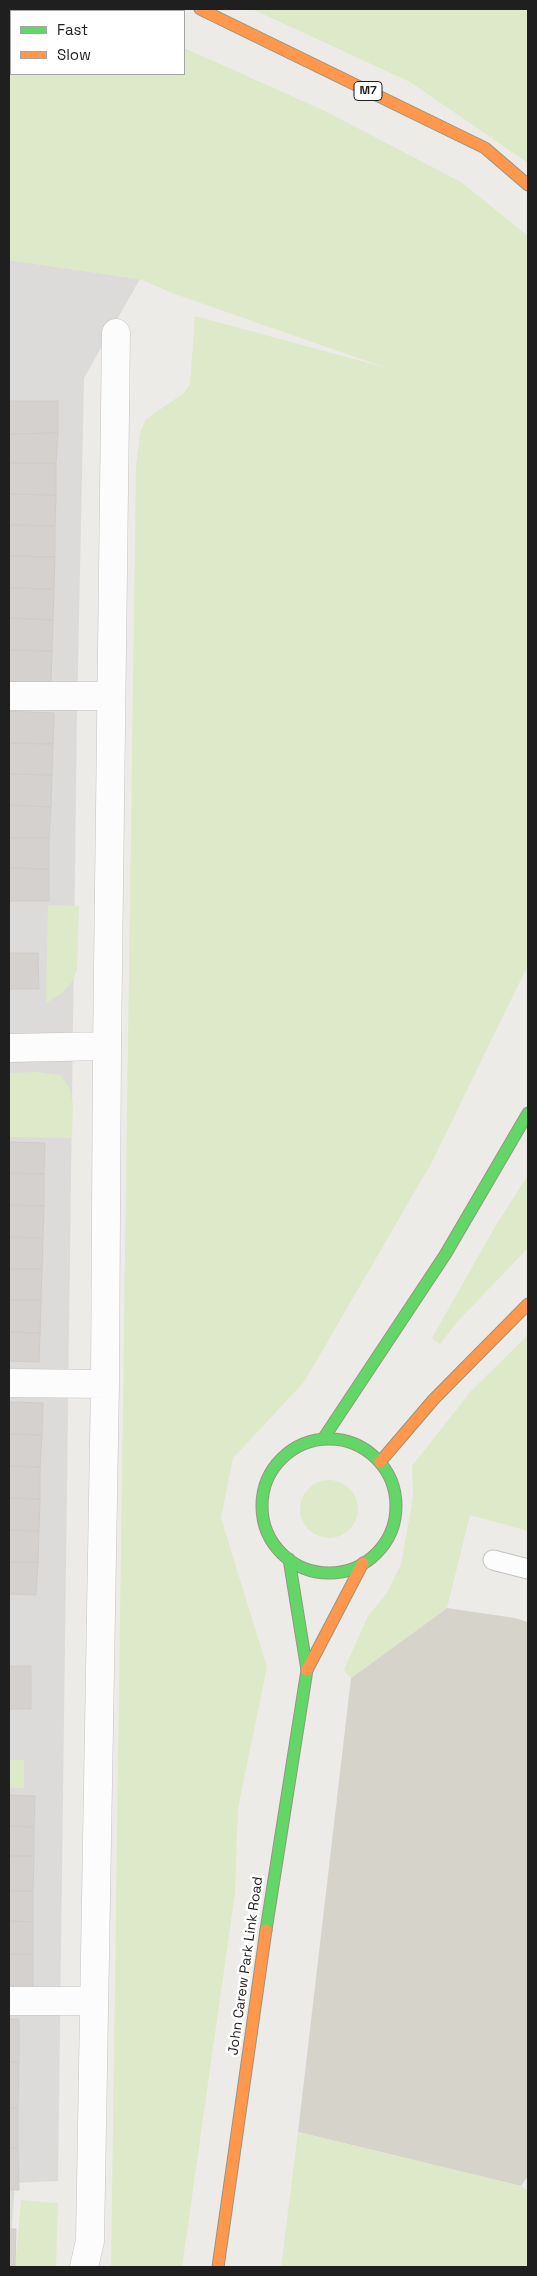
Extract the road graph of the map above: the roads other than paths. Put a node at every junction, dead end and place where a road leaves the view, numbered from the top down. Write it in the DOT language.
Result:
graph roads {
  1 [pos="200,9"];
  2 [pos="528,185"];
  3 [pos="116,333"];
  4 [pos="9,696"];
  5 [pos="111,696"];
  6 [pos="107,1046"];
  7 [pos="9,1048"];
  8 [pos="528,1113"];
  9 [pos="528,1304"];
  10 [pos="9,1383"];
  11 [pos="105,1384"];
  12 [pos="323,1438"];
  13 [pos="380,1462"];
  14 [pos="288,1559"];
  15 [pos="493,1560"];
  16 [pos="363,1563"];
  17 [pos="528,1569"];
  18 [pos="307,1670"];
  19 [pos="9,2001"];
  20 [pos="93,2002"];
  21 [pos="84,2267"];
  22 [pos="218,2267"];
  1 -- 2 [label="main road, M7"];
  3 -- 5 [label="street"];
  4 -- 5 [label="street"];
  5 -- 6 [label="street"];
  6 -- 7 [label="street"];
  6 -- 11 [label="street"];
  8 -- 12 [label="main road"];
  9 -- 13 [label="main road"];
  10 -- 11 [label="street"];
  11 -- 20 [label="street"];
  12 -- 13 [label="main road"];
  12 -- 14 [label="main road"];
  13 -- 16 [label="main road"];
  14 -- 16 [label="main road"];
  14 -- 18 [label="main road, John Carew Park Link Road"];
  15 -- 17 [label="lane"];
  16 -- 18 [label="main road, John Carew Park Link Road"];
  18 -- 22 [label="main road, John Carew Park Link Road"];
  19 -- 20 [label="street"];
  20 -- 21 [label="street"];
}
